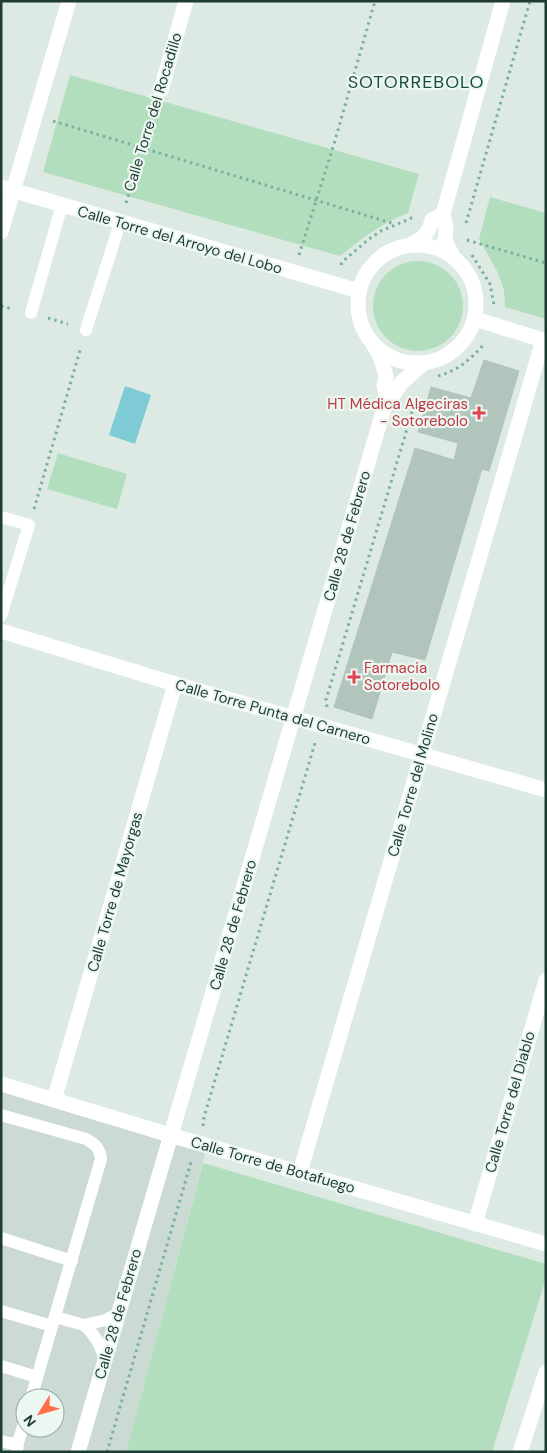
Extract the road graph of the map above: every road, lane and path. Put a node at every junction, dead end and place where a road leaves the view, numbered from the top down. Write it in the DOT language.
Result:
graph roads {
  1 [pos="69,1"];
  2 [pos="186,1"];
  3 [pos="374,1"];
  4 [pos="503,1"];
  5 [pos="161,90"];
  6 [pos="35,116"];
  7 [pos="143,148"];
  8 [pos="7,189"];
  9 [pos="316,200"];
  10 [pos="62,205"];
  11 [pos="443,214"];
  12 [pos="120,223"];
  13 [pos="395,224"];
  14 [pos="1,232"];
  15 [pos="464,239"];
  16 [pos="411,244"];
  17 [pos="452,255"];
  18 [pos="546,263"];
  19 [pos="293,272"];
  20 [pos="359,291"];
  21 [pos="1,306"];
  22 [pos="31,313"];
  23 [pos="475,319"];
  24 [pos="86,330"];
  25 [pos="545,340"];
  26 [pos="373,344"];
  27 [pos="424,363"];
  28 [pos="387,398"];
  29 [pos="1,517"];
  30 [pos="29,525"];
  31 [pos="1,616"];
  32 [pos="1,631"];
  33 [pos="175,684"];
  34 [pos="294,718"];
  35 [pos="422,755"];
  36 [pos="546,790"];
  37 [pos="546,980"];
  38 [pos="1,1084"];
  39 [pos="54,1100"];
  40 [pos="1,1115"];
  41 [pos="170,1135"];
  42 [pos="300,1172"];
  43 [pos="475,1224"];
  44 [pos="1,1238"];
  45 [pos="546,1244"];
  46 [pos="72,1261"];
  47 [pos="1,1311"];
  48 [pos="118,1314"];
  49 [pos="53,1321"];
  50 [pos="84,1325"];
  51 [pos="106,1358"];
  52 [pos="1,1366"];
  53 [pos="546,1372"];
  54 [pos="38,1377"];
  55 [pos="34,1388"];
  56 [pos="1,1441"];
  57 [pos="18,1447"];
  58 [pos="78,1452"];
  59 [pos="520,1452"];
  1 -- 6 [label="street"];
  2 -- 5 [label="street, Calle Torre del Rocadillo"];
  3 -- 9 [label="path"];
  4 -- 11 [label="street"];
  5 -- 7 [label="path, Calle Torre del Rocadillo"];
  6 -- 7 [label="path"];
  6 -- 8 [label="street"];
  7 -- 9 [label="path"];
  7 -- 12 [label="path, Calle Torre del Rocadillo"];
  8 -- 10 [label="street, Calle Torre del Arroyo del Lobo"];
  8 -- 14 [label="street"];
  9 -- 13 [label="path"];
  9 -- 19 [label="path"];
  10 -- 12 [label="street, Calle Torre del Arroyo del Lobo"];
  10 -- 22 [label="lane"];
  11 -- 16 [label="street"];
  11 -- 17 [label="street"];
  12 -- 19 [label="street, Calle Torre del Arroyo del Lobo"];
  12 -- 24 [label="lane"];
  15 -- 18 [label="path"];
  16 -- 17 [label="street"];
  16 -- 20 [label="street"];
  17 -- 23 [label="street"];
  19 -- 20 [label="street, Calle Torre del Arroyo del Lobo"];
  20 -- 26 [label="street"];
  21 -- 22 [label="path"];
  22 -- 24 [label="path"];
  23 -- 25 [label="street"];
  23 -- 27 [label="street"];
  24 -- 30 [label="path"];
  25 -- 35 [label="street, Calle Torre del Molino"];
  26 -- 27 [label="street"];
  26 -- 28 [label="street, Calle 28 de Febrero"];
  27 -- 28 [label="street, Calle 28 de Febrero"];
  28 -- 34 [label="street, Calle 28 de Febrero"];
  29 -- 30 [label="lane"];
  30 -- 31 [label="lane"];
  32 -- 33 [label="street, Calle Torre Punta del Carnero"];
  33 -- 34 [label="street, Calle Torre Punta del Carnero"];
  33 -- 39 [label="street, Calle Torre de Mayorgas"];
  34 -- 35 [label="street, Calle Torre Punta del Carnero"];
  34 -- 41 [label="street, Calle 28 de Febrero"];
  35 -- 36 [label="street, Calle Torre Punta del Carnero"];
  35 -- 42 [label="street, Calle Torre del Molino"];
  37 -- 43 [label="street, Calle Torre del Diablo"];
  38 -- 39 [label="street, Calle Torre de Botafuego"];
  39 -- 41 [label="street, Calle Torre de Botafuego"];
  40 -- 46 [label="lane"];
  41 -- 42 [label="street, Calle Torre de Botafuego"];
  41 -- 48 [label="street, Calle 28 de Febrero"];
  42 -- 43 [label="street, Calle Torre de Botafuego"];
  43 -- 45 [label="street, Calle Torre de Botafuego"];
  44 -- 46 [label="lane"];
  46 -- 49 [label="lane"];
  47 -- 49 [label="lane"];
  48 -- 50 [label="lane"];
  48 -- 51 [label="street, Calle 28 de Febrero"];
  49 -- 50 [label="lane"];
  49 -- 54 [label="lane"];
  50 -- 51 [label="lane"];
  51 -- 58 [label="street, Calle 28 de Febrero"];
  52 -- 54 [label="lane"];
  53 -- 59 [label="street"];
  54 -- 55 [label="lane"];
  56 -- 57 [label="lane"];
}
